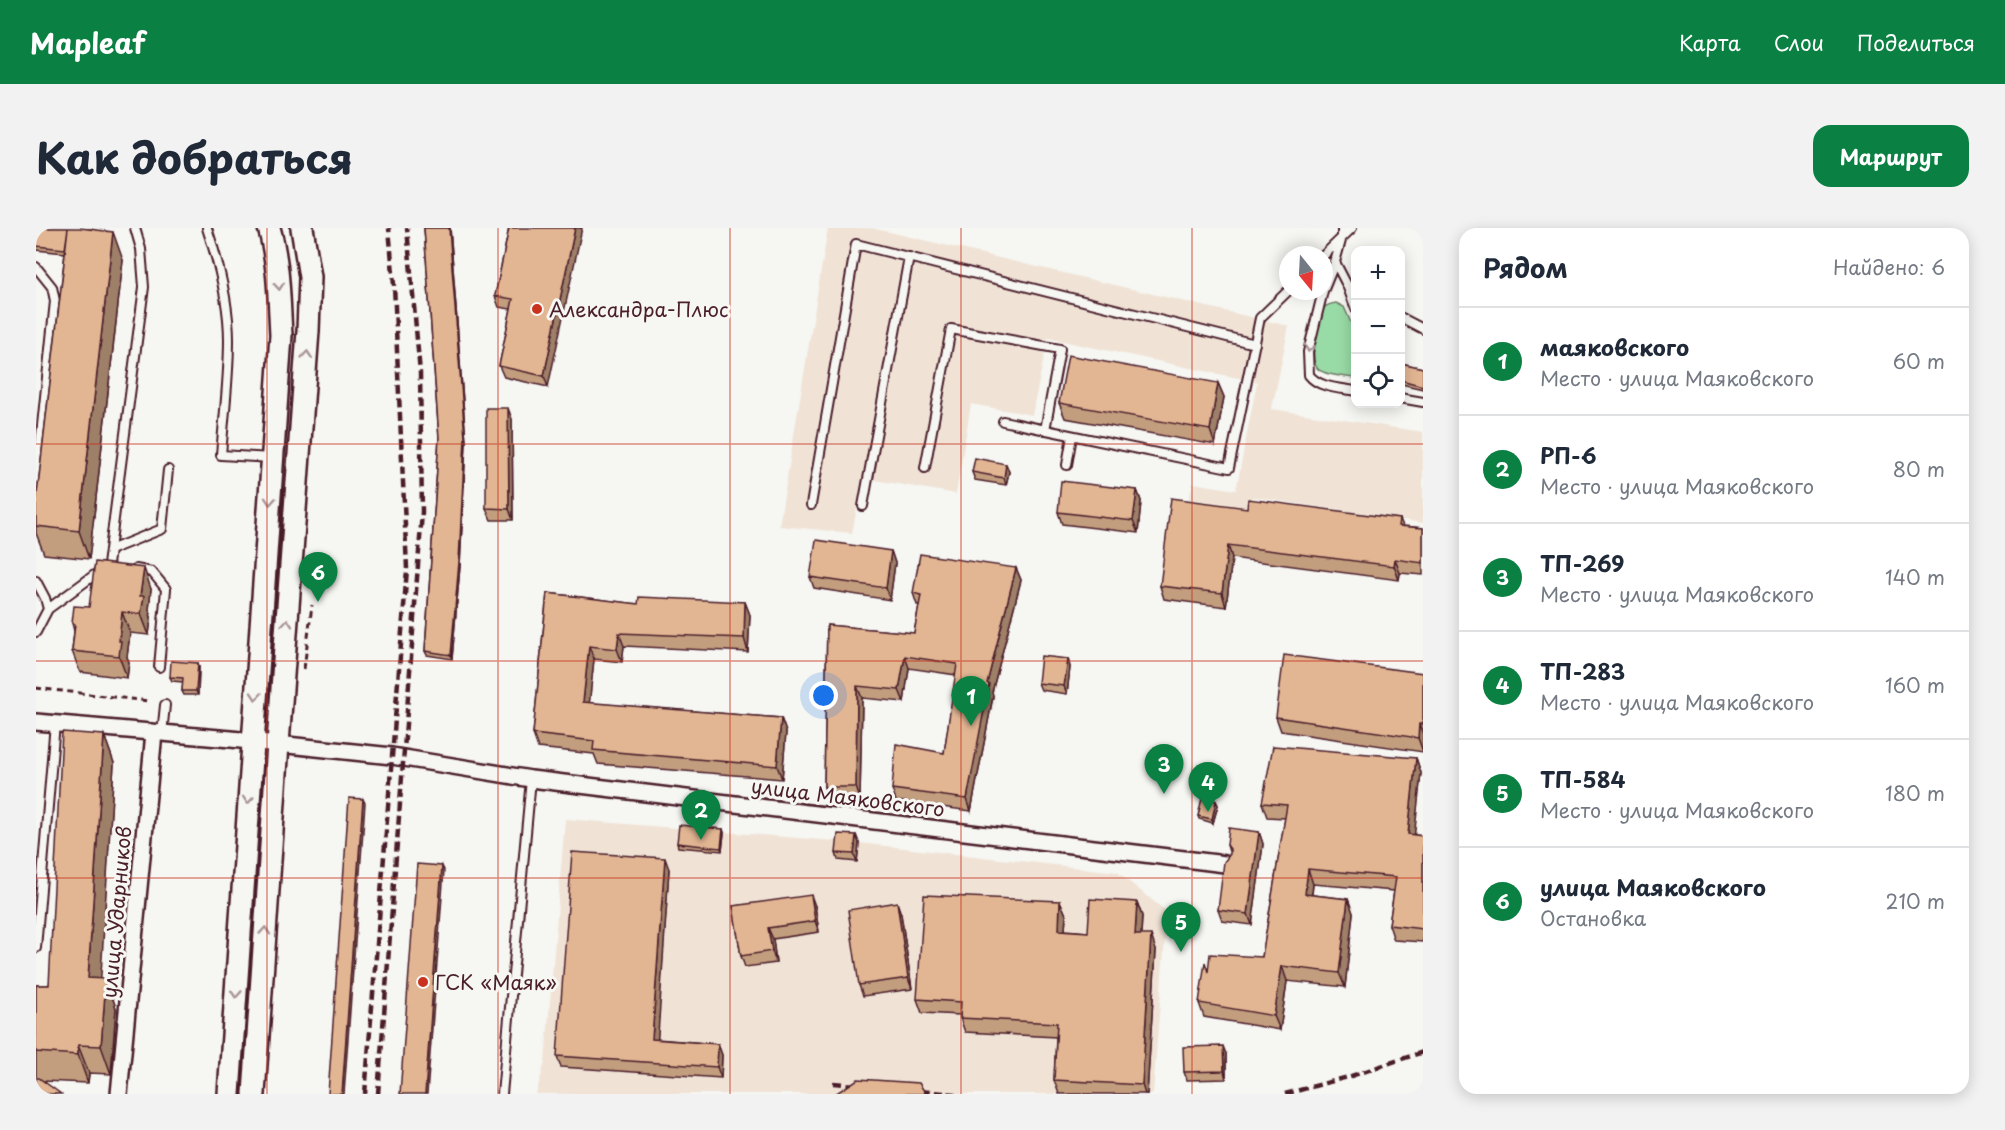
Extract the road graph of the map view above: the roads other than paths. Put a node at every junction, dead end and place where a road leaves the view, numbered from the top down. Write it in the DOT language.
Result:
graph roads {
  1 [pos="135,228"];
  2 [pos="207,228"];
  3 [pos="269,228"];
  4 [pos="302,228"];
  5 [pos="1342,228"];
  6 [pos="1352,228"];
  7 [pos="1342,237"];
  8 [pos="1333,246"];
  9 [pos="909,257"];
  10 [pos="1335,262"];
  11 [pos="36,267"];
  12 [pos="1333,267"];
  13 [pos="1347,285"];
  14 [pos="1351,288"];
  15 [pos="1279,300"];
  16 [pos="1319,300"];
  17 [pos="1353,300"];
  18 [pos="1405,319"];
  19 [pos="1423,329"];
  20 [pos="1255,344"];
  21 [pos="1351,389"];
  22 [pos="1405,399"];
  23 [pos="1423,402"];
  24 [pos="1003,421"];
  25 [pos="1045,430"];
  26 [pos="1072,436"];
  27 [pos="38,445"];
  28 [pos="273,459"];
  29 [pos="1067,465"];
  30 [pos="925,468"];
  31 [pos="168,470"];
  32 [pos="36,483"];
  33 [pos="811,505"];
  34 [pos="862,506"];
  35 [pos="110,550"];
  36 [pos="108,565"];
  37 [pos="119,567"];
  38 [pos="130,568"];
  39 [pos="36,581"];
  40 [pos="48,609"];
  41 [pos="36,632"];
  42 [pos="159,667"];
  43 [pos="165,705"];
  44 [pos="36,722"];
  45 [pos="55,723"];
  46 [pos="158,734"];
  47 [pos="252,741"];
  48 [pos="278,744"];
  49 [pos="531,780"];
  50 [pos="1225,864"];
  51 [pos="36,948"];
  52 [pos="119,1094"];
  53 [pos="230,1094"];
  54 [pos="254,1094"];
  55 [pos="502,1094"];
  1 -- 35 [label="lane"];
  2 -- 28 [label="lane"];
  3 -- 28 [label="main road, one-way"];
  48 -- 4 [label="main road, one-way"];
  5 -- 7 [label="lane"];
  6 -- 7 [label="lane"];
  7 -- 8 [label="lane"];
  7 -- 10 [label="lane"];
  9 -- 20 [label="lane"];
  9 -- 33 [label="lane"];
  9 -- 34 [label="lane"];
  10 -- 12 [label="lane"];
  10 -- 13 [label="lane"];
  11 -- 27 [label="lane"];
  13 -- 14 [label="lane"];
  13 -- 17 [label="lane"];
  15 -- 20 [label="lane"];
  16 -- 21 [label="lane, one-way"];
  18 -- 19 [label="lane"];
  20 -- 26 [label="lane"];
  22 -- 23 [label="lane"];
  24 -- 25 [label="lane"];
  25 -- 26 [label="lane"];
  25 -- 30 [label="lane"];
  26 -- 29 [label="lane"];
  27 -- 32 [label="lane"];
  28 -- 47 [label="main road, one-way"];
  31 -- 35 [label="lane"];
  35 -- 36 [label="lane"];
  36 -- 37 [label="lane"];
  36 -- 40 [label="lane"];
  38 -- 42 [label="lane"];
  39 -- 40 [label="lane"];
  40 -- 41 [label="lane"];
  43 -- 46 [label="lane"];
  44 -- 45 [label="street, улица Маяковского"];
  45 -- 46 [label="street, улица Маяковского"];
  45 -- 51 [label="lane"];
  46 -- 47 [label="street, улица Маяковского"];
  46 -- 52 [label="street, улица Ударников"];
  47 -- 48 [label="street, улица Маяковского"];
  47 -- 53 [label="main road, one-way"];
  48 -- 49 [label="street, улица Маяковского"];
  54 -- 48 [label="main road, one-way"];
  49 -- 50 [label="street, улица Маяковского"];
  49 -- 55 [label="lane"];
}
